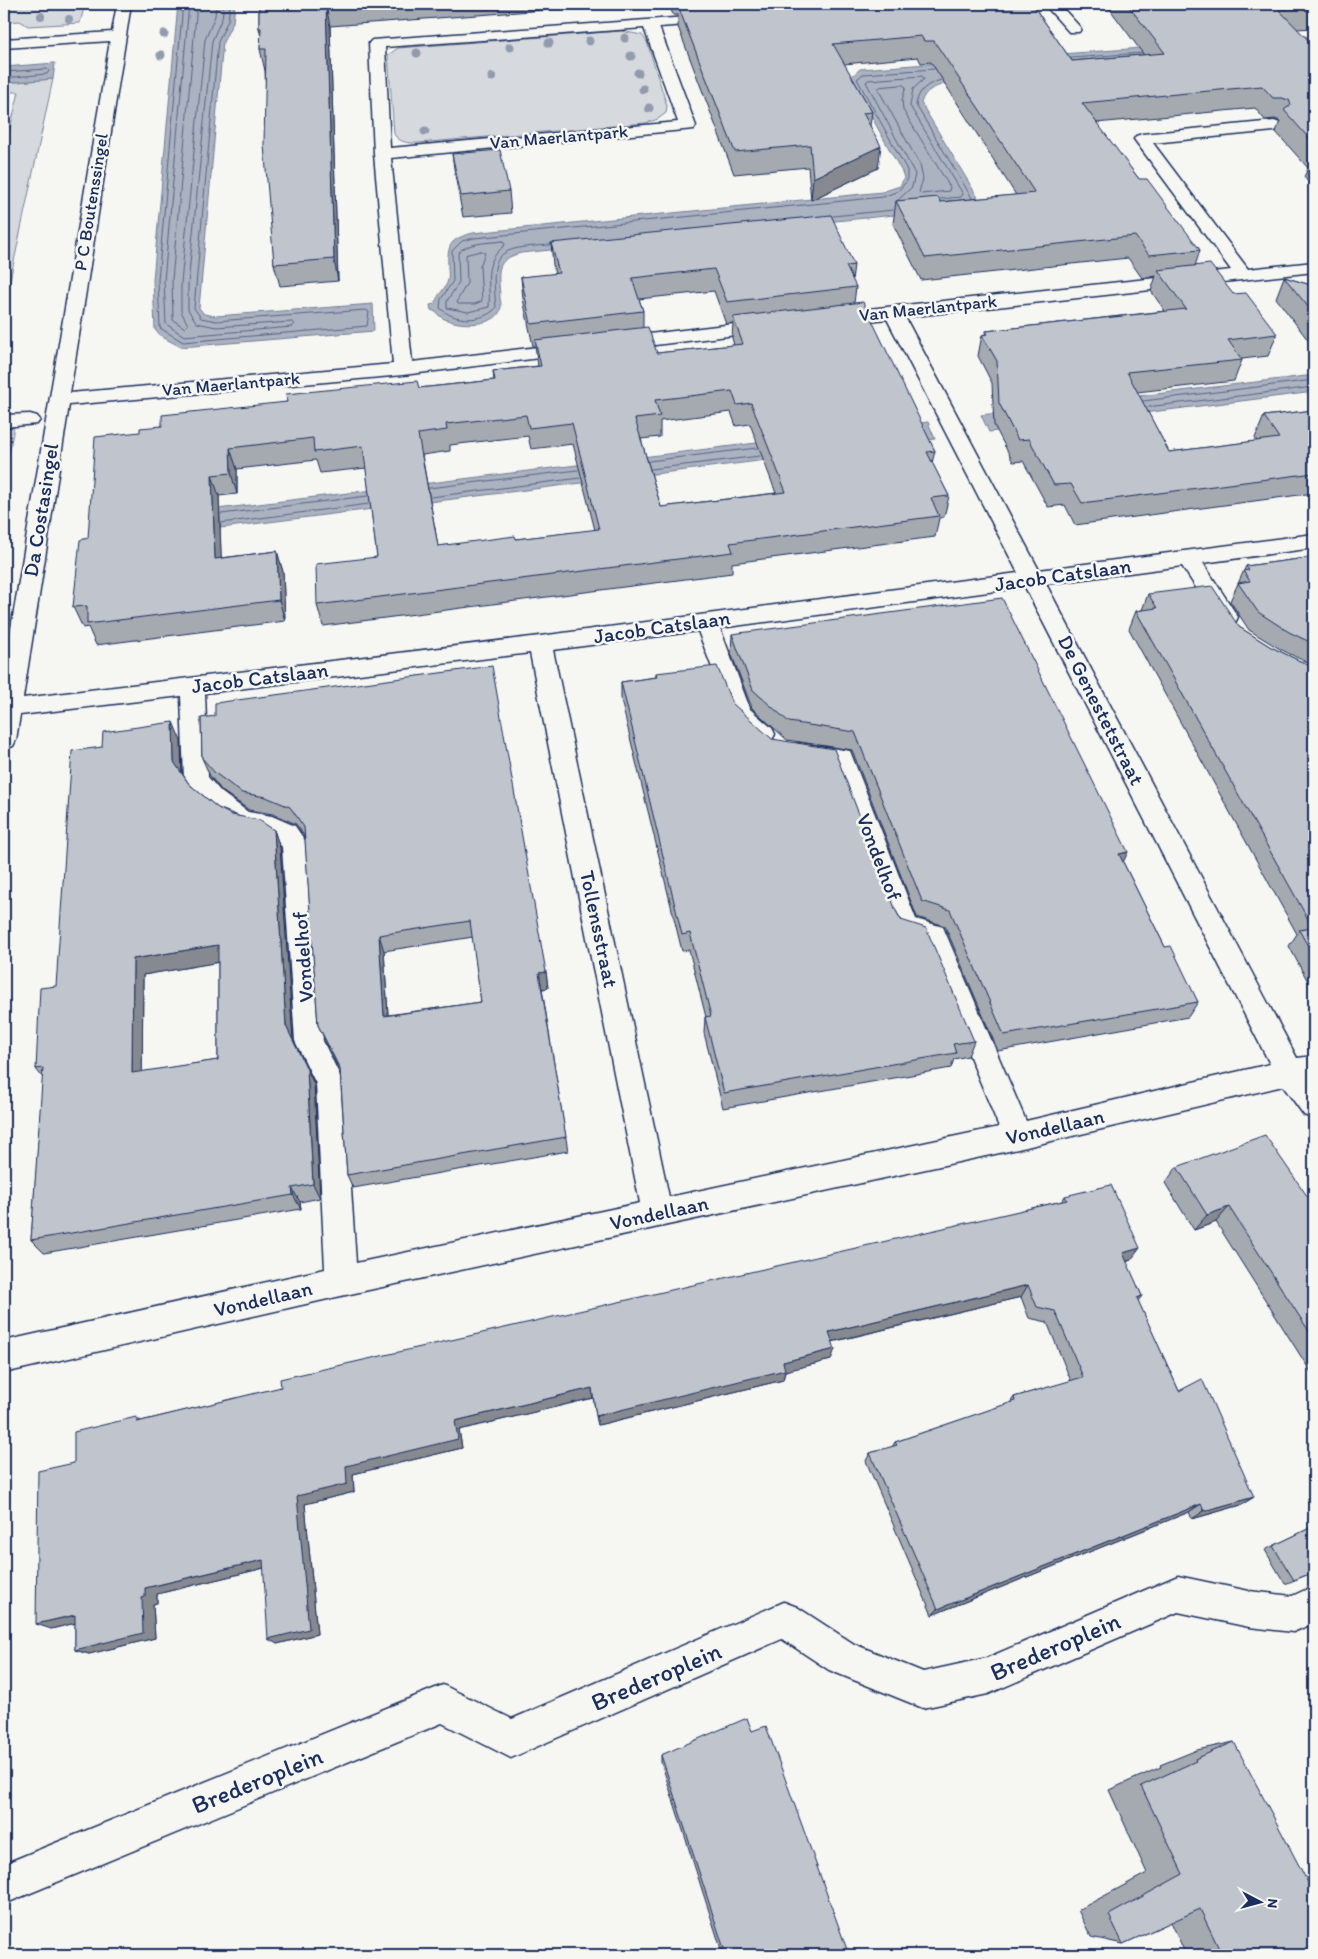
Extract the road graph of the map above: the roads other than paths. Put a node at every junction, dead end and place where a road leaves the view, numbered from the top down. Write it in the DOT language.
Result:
graph roads {
  1 [pos="124,4"];
  2 [pos="1051,4"];
  3 [pos="728,18"];
  4 [pos="650,24"];
  5 [pos="1074,29"];
  6 [pos="118,36"];
  7 [pos="4,43"];
  8 [pos="1274,126"];
  9 [pos="382,154"];
  10 [pos="1314,268"];
  11 [pos="1244,275"];
  12 [pos="893,312"];
  13 [pos="814,321"];
  14 [pos="785,324"];
  15 [pos="403,369"];
  16 [pos="59,400"];
  17 [pos="30,420"];
  18 [pos="4,421"];
  19 [pos="1314,541"];
  20 [pos="1188,558"];
  21 [pos="1033,579"];
  22 [pos="706,621"];
  23 [pos="1240,636"];
  24 [pos="540,644"];
  25 [pos="193,686"];
  26 [pos="8,708"];
  27 [pos="4,740"];
  28 [pos="1302,1070"];
  29 [pos="1314,1106"];
  30 [pos="1018,1136"];
  31 [pos="657,1213"];
  32 [pos="341,1281"];
  33 [pos="4,1357"];
  34 [pos="1314,1604"];
  35 [pos="4,1884"];
  1 -- 6 [label="street, P C Boutenssingel"];
  2 -- 5 [label="street"];
  3 -- 4 [label="street"];
  4 -- 9 [label="street"];
  4 -- 9 [label="street, Van Maerlantpark"];
  6 -- 7 [label="street"];
  6 -- 16 [label="street, P C Boutenssingel"];
  8 -- 11 [label="street"];
  9 -- 15 [label="street"];
  10 -- 11 [label="street, Van Maerlantpark"];
  11 -- 12 [label="street, Van Maerlantpark"];
  12 -- 13 [label="street, Van Maerlantpark"];
  12 -- 21 [label="street, De Genestetstraat"];
  14 -- 15 [label="street, Van Maerlantpark"];
  15 -- 16 [label="street, Van Maerlantpark"];
  16 -- 26 [label="street, Da Costasingel"];
  17 -- 18 [label="street"];
  19 -- 20 [label="street, Jacob Catslaan"];
  20 -- 21 [label="street, Jacob Catslaan"];
  20 -- 23 [label="street"];
  21 -- 22 [label="street, Jacob Catslaan"];
  21 -- 28 [label="street, De Genestetstraat"];
  22 -- 24 [label="street, Jacob Catslaan"];
  22 -- 30 [label="street, Vondelhof"];
  24 -- 25 [label="street, Jacob Catslaan"];
  24 -- 31 [label="street, Tollensstraat"];
  25 -- 26 [label="street, Jacob Catslaan"];
  25 -- 32 [label="street, Vondelhof"];
  26 -- 27 [label="street, Da Costasingel"];
  28 -- 29 [label="street, De Genestetstraat"];
  28 -- 30 [label="street, Vondellaan"];
  30 -- 31 [label="street, Vondellaan"];
  31 -- 32 [label="street, Vondellaan"];
  32 -- 33 [label="street, Vondellaan"];
  34 -- 35 [label="street, Brederoplein"];
}
